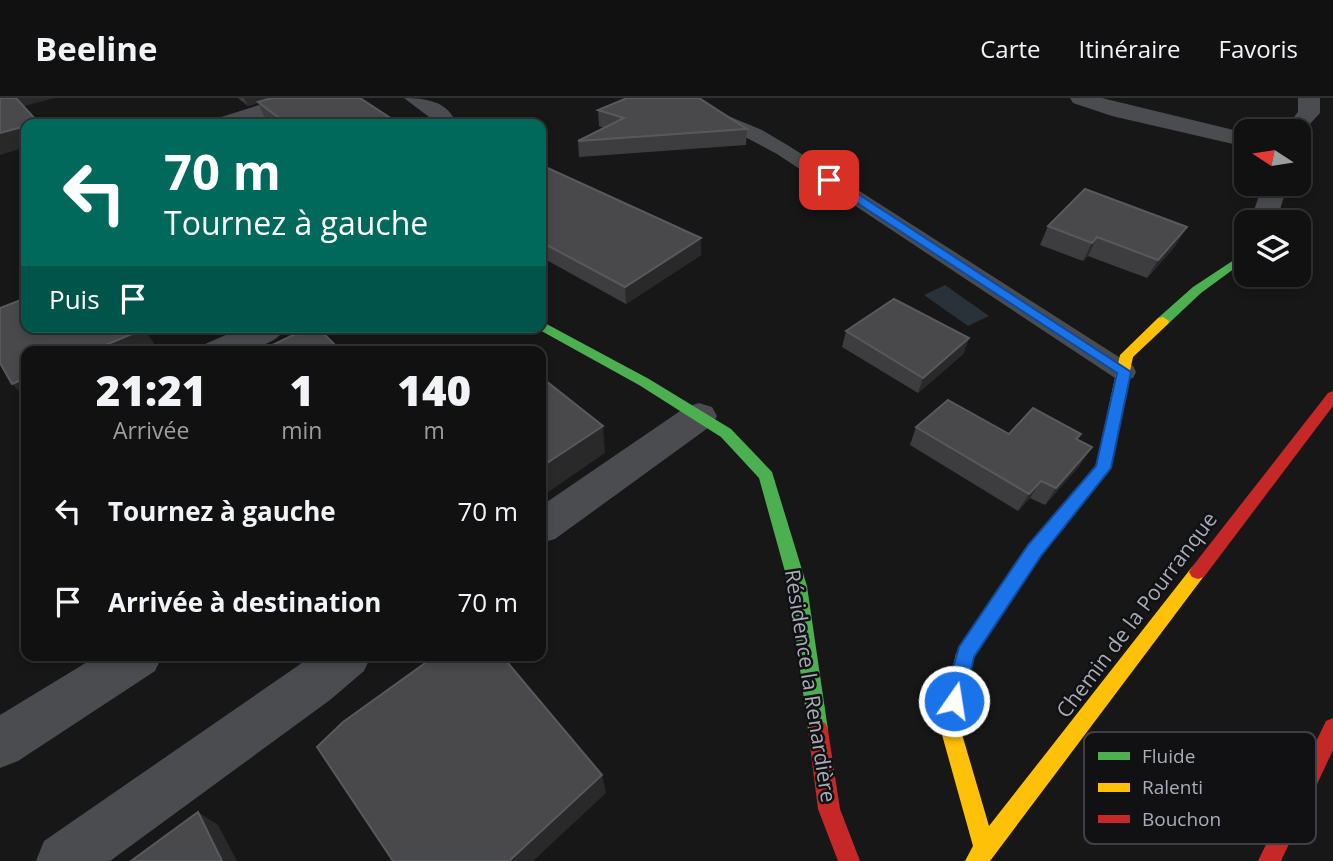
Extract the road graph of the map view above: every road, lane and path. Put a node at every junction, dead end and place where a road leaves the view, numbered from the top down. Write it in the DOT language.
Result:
graph roads {
  1 [pos="303,98"];
  2 [pos="415,98"];
  3 [pos="1081,98"];
  4 [pos="1309,98"];
  5 [pos="721,118"];
  6 [pos="238,119"];
  7 [pos="444,119"];
  8 [pos="1304,119"];
  9 [pos="1234,137"];
  10 [pos="1234,264"];
  11 [pos="546,328"];
  12 [pos="258,333"];
  13 [pos="230,346"];
  14 [pos="1124,372"];
  15 [pos="1333,396"];
  16 [pos="699,416"];
  17 [pos="546,523"];
  18 [pos="130,661"];
  19 [pos="342,661"];
  20 [pos="1333,728"];
  21 [pos="0,743"];
  22 [pos="1316,763"];
  23 [pos="1277,844"];
  24 [pos="981,855"];
  25 [pos="64,861"];
  26 [pos="849,861"];
  27 [pos="1269,861"];
  1 -- 6 [label="street"];
  2 -- 7 [label="street"];
  3 -- 9 [label="street"];
  4 -- 8 [label="street"];
  5 -- 14 [label="lane"];
  10 -- 14 [label="street"];
  11 -- 16 [label="street, Résidence la Renardière"];
  12 -- 13 [label="street"];
  14 -- 24 [label="street"];
  15 -- 24 [label="street, Chemin de la Pourranque"];
  16 -- 17 [label="street"];
  16 -- 26 [label="street, Résidence la Renardière"];
  18 -- 21 [label="street"];
  19 -- 25 [label="street"];
  20 -- 22 [label="street"];
  23 -- 27 [label="street"];
}
